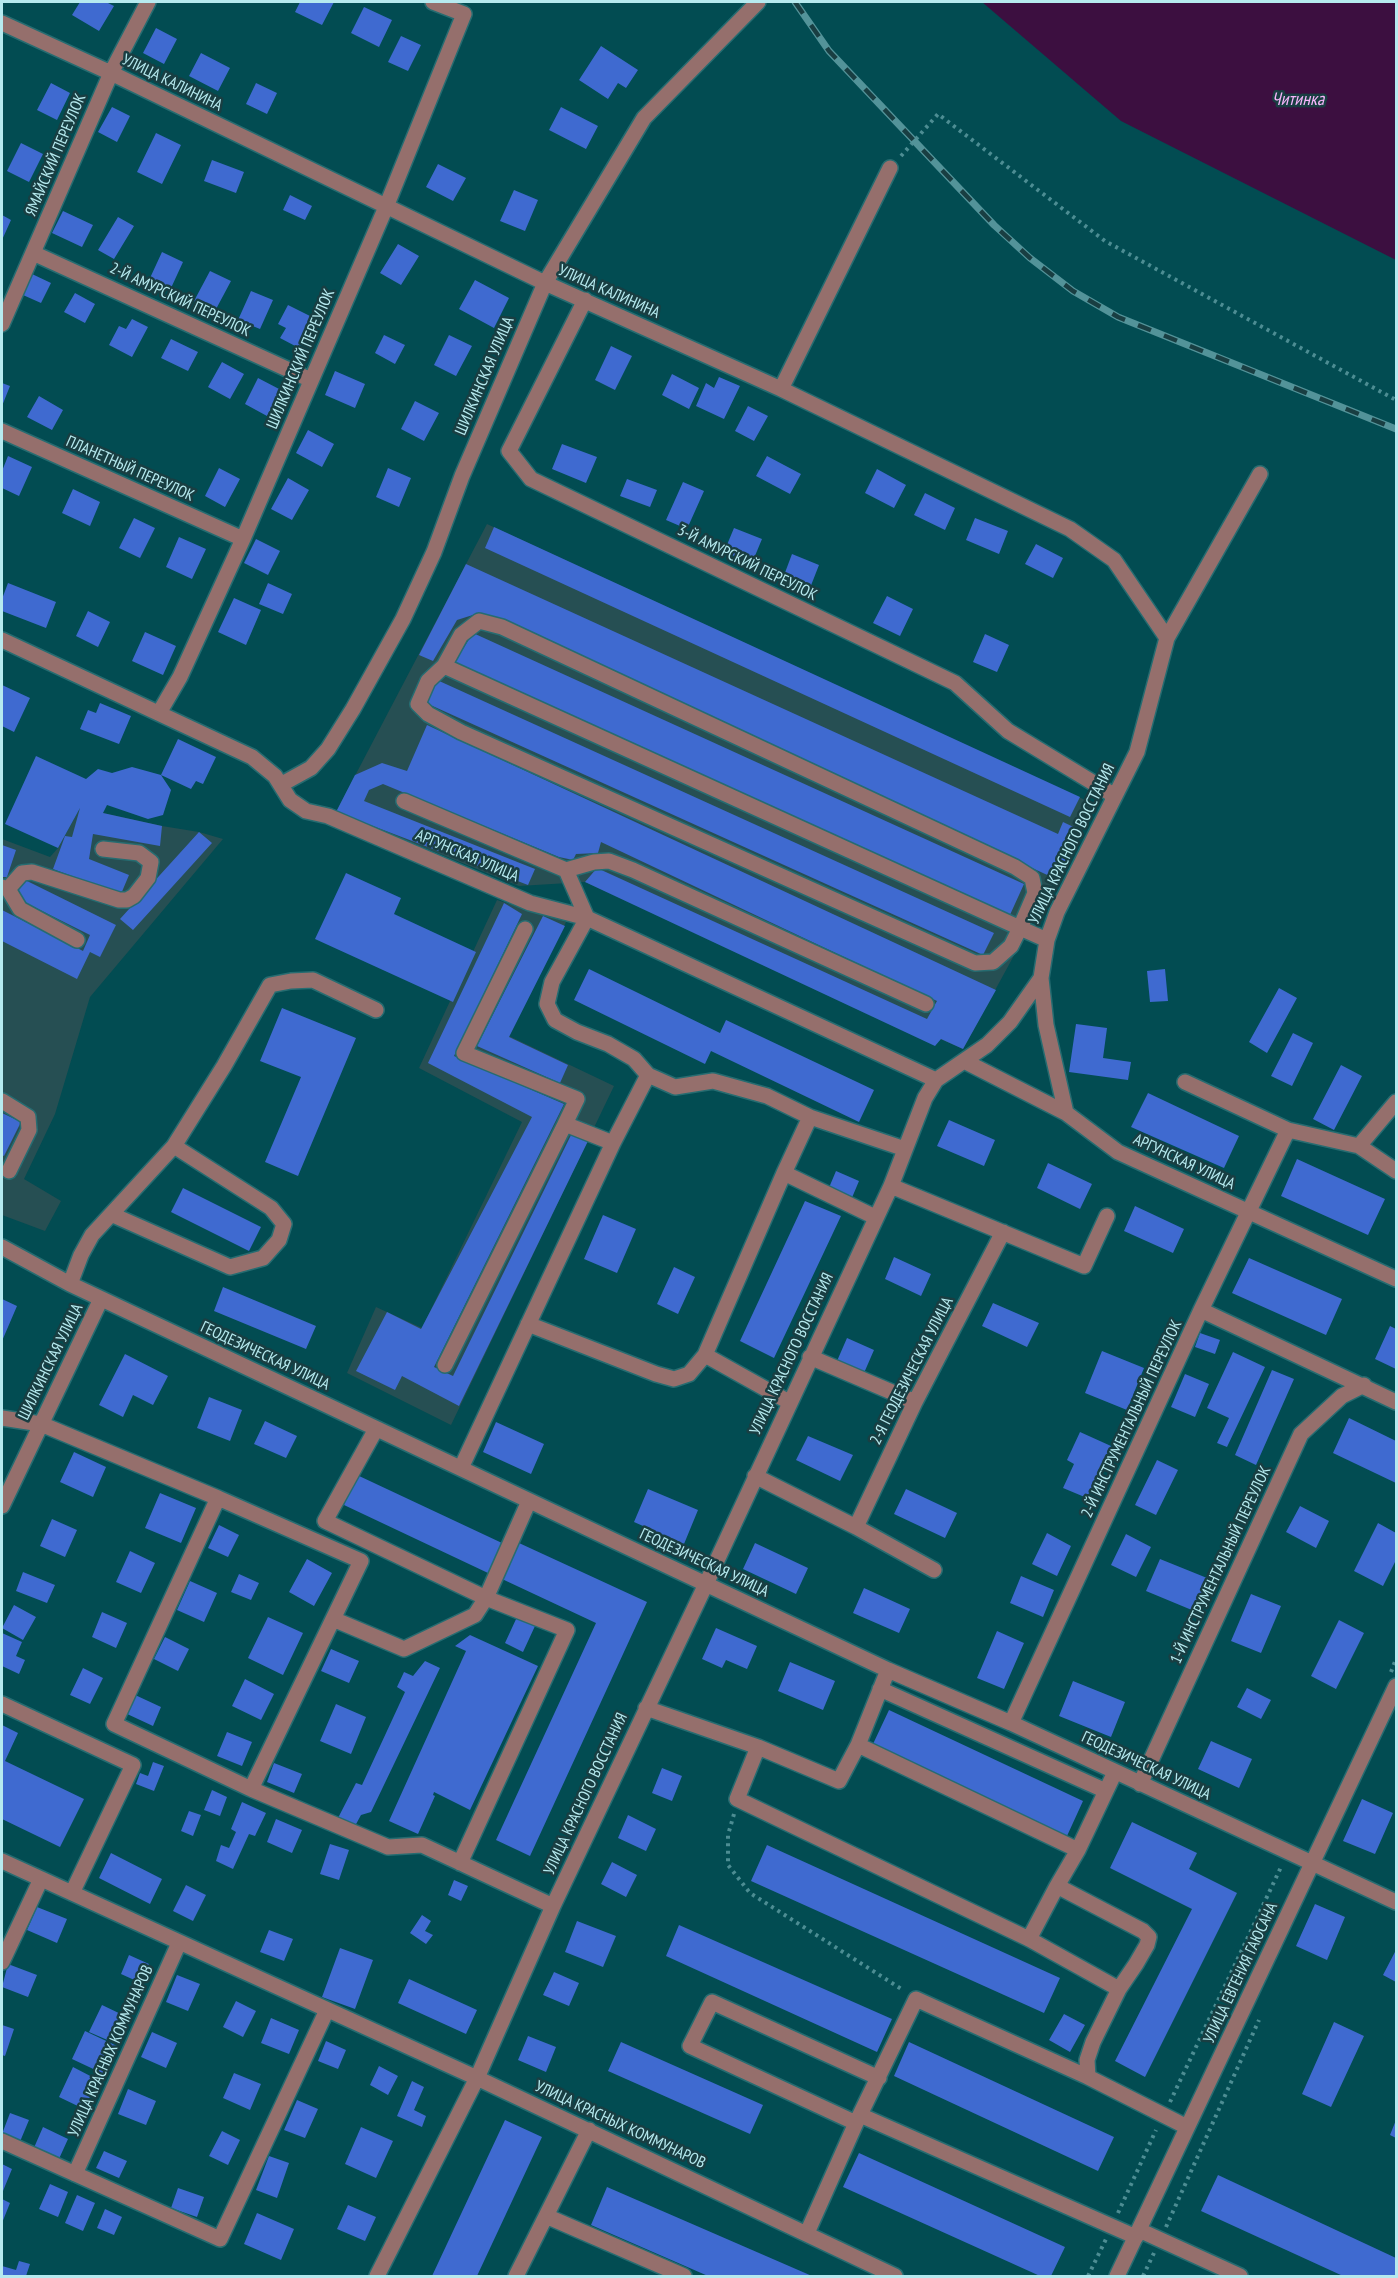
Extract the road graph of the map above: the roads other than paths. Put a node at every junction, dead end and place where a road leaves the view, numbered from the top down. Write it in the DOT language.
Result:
graph roads {
  1 [pos="148,2"];
  2 [pos="433,2"];
  3 [pos="758,2"];
  4 [pos="2,23"];
  5 [pos="111,73"];
  6 [pos="890,168"];
  7 [pos="386,207"];
  8 [pos="33,253"];
  9 [pos="545,283"];
  10 [pos="585,300"];
  11 [pos="2,324"];
  12 [pos="311,380"];
  13 [pos="781,389"];
  14 [pos="2,431"];
  15 [pos="1260,474"];
  16 [pos="243,539"];
  17 [pos="1167,638"];
  18 [pos="2,640"];
  19 [pos="444,666"];
  20 [pos="159,713"];
  21 [pos="282,784"];
  22 [pos="1115,796"];
  23 [pos="404,801"];
  24 [pos="103,849"];
  25 [pos="566,870"];
  26 [pos="5,888"];
  27 [pos="587,918"];
  28 [pos="1020,928"];
  29 [pos="525,929"];
  30 [pos="1047,939"];
  31 [pos="77,940"];
  32 [pos="1041,978"];
  33 [pos="926,1004"];
  34 [pos="376,1010"];
  35 [pos="966,1062"];
  36 [pos="648,1075"];
  37 [pos="936,1080"];
  38 [pos="1185,1082"];
  39 [pos="2,1101"];
  40 [pos="1396,1101"];
  41 [pos="1066,1113"];
  42 [pos="810,1117"];
  43 [pos="565,1124"];
  44 [pos="1288,1130"];
  45 [pos="613,1143"];
  46 [pos="174,1146"];
  47 [pos="1359,1146"];
  48 [pos="905,1149"];
  49 [pos="5,1169"];
  50 [pos="1396,1171"];
  51 [pos="784,1173"];
  52 [pos="2,1185"];
  53 [pos="891,1186"];
  54 [pos="1248,1212"];
  55 [pos="113,1215"];
  56 [pos="1107,1216"];
  57 [pos="875,1217"];
  58 [pos="1003,1232"];
  59 [pos="2,1247"];
  60 [pos="1394,1273"];
  61 [pos="70,1284"];
  62 [pos="101,1299"];
  63 [pos="1202,1310"];
  64 [pos="528,1324"];
  65 [pos="705,1355"];
  66 [pos="810,1358"];
  67 [pos="445,1365"];
  68 [pos="1364,1386"];
  69 [pos="789,1402"];
  70 [pos="915,1402"];
  71 [pos="1396,1402"];
  72 [pos="2,1418"];
  73 [pos="41,1424"];
  74 [pos="376,1429"];
  75 [pos="461,1468"];
  76 [pos="755,1476"];
  77 [pos="218,1498"];
  78 [pos="529,1501"];
  79 [pos="2,1506"];
  80 [pos="856,1527"];
  81 [pos="934,1570"];
  82 [pos="706,1584"];
  83 [pos="486,1598"];
  84 [pos="333,1619"];
  85 [pos="888,1670"];
  86 [pos="1391,1683"];
  87 [pos="880,1689"];
  88 [pos="2,1704"];
  89 [pos="646,1708"];
  90 [pos="1011,1723"];
  91 [pos="858,1745"];
  92 [pos="758,1748"];
  93 [pos="1115,1772"];
  94 [pos="1140,1784"];
  95 [pos="251,1789"];
  96 [pos="1106,1791"];
  97 [pos="1078,1850"];
  98 [pos="2,1861"];
  99 [pos="1314,1862"];
  100 [pos="460,1863"];
  101 [pos="40,1879"];
  102 [pos="1058,1886"];
  103 [pos="72,1893"];
  104 [pos="1396,1902"];
  105 [pos="553,1906"];
  106 [pos="1029,1939"];
  107 [pos="179,1943"];
  108 [pos="2,1962"];
  109 [pos="1119,1989"];
  110 [pos="327,2010"];
  111 [pos="1088,2077"];
  112 [pos="477,2078"];
  113 [pos="879,2078"];
  114 [pos="858,2119"];
  115 [pos="1187,2127"];
  116 [pos="589,2130"];
  117 [pos="2,2141"];
  118 [pos="75,2174"];
  119 [pos="546,2216"];
  120 [pos="807,2233"];
  121 [pos="1138,2233"];
  122 [pos="377,2277"];
  123 [pos="516,2277"];
  124 [pos="684,2277"];
  125 [pos="895,2277"];
  126 [pos="1117,2277"];
  127 [pos="1240,2277"];
  1 -- 5 [label="street, ЯМАЙСКИЙ ПЕРЕУЛОК"];
  2 -- 7 [label="street, ШИЛКИНСКИЙ ПЕРЕУЛОК"];
  3 -- 9 [label="street, ШИЛКИНСКАЯ УЛИЦА"];
  4 -- 5 [label="street, УЛИЦА КАЛИНИНА"];
  5 -- 7 [label="street, УЛИЦА КАЛИНИНА"];
  5 -- 8 [label="street, ЯМАЙСКИЙ ПЕРЕУЛОК"];
  6 -- 13 [label="street"];
  7 -- 9 [label="street, УЛИЦА КАЛИНИНА"];
  7 -- 12 [label="street, ШИЛКИНСКИЙ ПЕРЕУЛОК"];
  8 -- 11 [label="street, ЯМАЙСКИЙ ПЕРЕУЛОК"];
  8 -- 12 [label="street, 2-Й АМУРСКИЙ ПЕРЕУЛОК"];
  9 -- 10 [label="street, УЛИЦА КАЛИНИНА"];
  9 -- 21 [label="street, ШИЛКИНСКАЯ УЛИЦА"];
  10 -- 13 [label="street, УЛИЦА КАЛИНИНА"];
  10 -- 22 [label="street, 3-Й АМУРСКИЙ ПЕРЕУЛОК"];
  12 -- 16 [label="street, ШИЛКИНСКИЙ ПЕРЕУЛОК"];
  13 -- 17 [label="street, УЛИЦА КАЛИНИНА"];
  14 -- 16 [label="street, ПЛАНЕТНЫЙ ПЕРЕУЛОК"];
  15 -- 17 [label="street, УЛИЦА КРАСНОГО ВОССТАНИЯ"];
  16 -- 20 [label="street, ШИЛКИНСКИЙ ПЕРЕУЛОК"];
  17 -- 22 [label="street, УЛИЦА КРАСНОГО ВОССТАНИЯ"];
  18 -- 20 [label="street, АРГУНСКАЯ УЛИЦА"];
  19 -- 28 [label="street"];
  19 -- 28 [label="street"];
  19 -- 28 [label="street"];
  20 -- 21 [label="street, АРГУНСКАЯ УЛИЦА"];
  21 -- 27 [label="street, АРГУНСКАЯ УЛИЦА"];
  22 -- 30 [label="street, УЛИЦА КРАСНОГО ВОССТАНИЯ"];
  23 -- 25 [label="street"];
  24 -- 26 [label="street"];
  25 -- 27 [label="street"];
  25 -- 33 [label="street"];
  26 -- 31 [label="street"];
  27 -- 36 [label="street"];
  27 -- 37 [label="street, АРГУНСКАЯ УЛИЦА"];
  28 -- 30 [label="street"];
  29 -- 43 [label="street"];
  30 -- 32 [label="street, УЛИЦА КРАСНОГО ВОССТАНИЯ"];
  32 -- 35 [label="street, УЛИЦА КРАСНОГО ВОССТАНИЯ"];
  32 -- 41 [label="street"];
  34 -- 46 [label="street"];
  35 -- 37 [label="street, УЛИЦА КРАСНОГО ВОССТАНИЯ"];
  35 -- 41 [label="street, АРГУНСКАЯ УЛИЦА"];
  36 -- 42 [label="street"];
  36 -- 45 [label="street"];
  37 -- 48 [label="street, УЛИЦА КРАСНОГО ВОССТАНИЯ"];
  38 -- 44 [label="street"];
  39 -- 49 [label="street"];
  40 -- 47 [label="street"];
  41 -- 54 [label="street, АРГУНСКАЯ УЛИЦА"];
  42 -- 48 [label="street"];
  42 -- 51 [label="street"];
  43 -- 45 [label="street"];
  43 -- 67 [label="street"];
  44 -- 47 [label="street"];
  44 -- 54 [label="street, 2-Й ИНСТРУМЕНТАЛЬНЫЙ ПЕРЕУЛОК"];
  45 -- 64 [label="street"];
  46 -- 55 [label="street"];
  46 -- 55 [label="street"];
  47 -- 50 [label="street"];
  48 -- 53 [label="street, УЛИЦА КРАСНОГО ВОССТАНИЯ"];
  49 -- 52 [label="street"];
  51 -- 57 [label="street"];
  51 -- 65 [label="street"];
  53 -- 57 [label="street, УЛИЦА КРАСНОГО ВОССТАНИЯ"];
  53 -- 58 [label="street"];
  54 -- 60 [label="street, АРГУНСКАЯ УЛИЦА"];
  54 -- 63 [label="street, 2-Й ИНСТРУМЕНТАЛЬНЫЙ ПЕРЕУЛОК"];
  55 -- 61 [label="street"];
  56 -- 58 [label="street"];
  57 -- 66 [label="street, УЛИЦА КРАСНОГО ВОССТАНИЯ"];
  58 -- 70 [label="street, 2-Я ГЕОДЕЗИЧЕСКАЯ УЛИЦА"];
  59 -- 61 [label="street, ГЕОДЕЗИЧЕСКАЯ УЛИЦА"];
  61 -- 62 [label="street, ГЕОДЕЗИЧЕСКАЯ УЛИЦА"];
  62 -- 73 [label="street, ШИЛКИНСКАЯ УЛИЦА"];
  62 -- 74 [label="street, ГЕОДЕЗИЧЕСКАЯ УЛИЦА"];
  63 -- 68 [label="street"];
  63 -- 90 [label="street, 2-Й ИНСТРУМЕНТАЛЬНЫЙ ПЕРЕУЛОК"];
  64 -- 65 [label="street"];
  64 -- 75 [label="street"];
  65 -- 69 [label="street"];
  66 -- 69 [label="street, УЛИЦА КРАСНОГО ВОССТАНИЯ"];
  66 -- 70 [label="street"];
  68 -- 71 [label="street"];
  68 -- 94 [label="street, 1-Й ИНСТРУМЕНТАЛЬНЫЙ ПЕРЕУЛОК"];
  69 -- 76 [label="street, УЛИЦА КРАСНОГО ВОССТАНИЯ"];
  70 -- 80 [label="street, 2-Я ГЕОДЕЗИЧЕСКАЯ УЛИЦА"];
  72 -- 73 [label="street"];
  73 -- 77 [label="street"];
  73 -- 79 [label="street, ШИЛКИНСКАЯ УЛИЦА"];
  74 -- 75 [label="street, ГЕОДЕЗИЧЕСКАЯ УЛИЦА"];
  74 -- 83 [label="street"];
  75 -- 78 [label="street, ГЕОДЕЗИЧЕСКАЯ УЛИЦА"];
  76 -- 80 [label="street"];
  76 -- 82 [label="street, УЛИЦА КРАСНОГО ВОССТАНИЯ"];
  77 -- 84 [label="street"];
  77 -- 95 [label="street"];
  78 -- 82 [label="street, ГЕОДЕЗИЧЕСКАЯ УЛИЦА"];
  78 -- 83 [label="street"];
  80 -- 81 [label="street"];
  82 -- 85 [label="street, ГЕОДЕЗИЧЕСКАЯ УЛИЦА"];
  82 -- 89 [label="street, УЛИЦА КРАСНОГО ВОССТАНИЯ"];
  83 -- 84 [label="street"];
  83 -- 100 [label="street"];
  84 -- 95 [label="street"];
  85 -- 87 [label="street"];
  85 -- 90 [label="street, ГЕОДЕЗИЧЕСКАЯ УЛИЦА"];
  86 -- 99 [label="street, УЛИЦА ЕВГЕНИЯ ГАЮСАНА"];
  87 -- 91 [label="street"];
  87 -- 96 [label="street"];
  88 -- 103 [label="street"];
  89 -- 92 [label="street"];
  89 -- 105 [label="street, УЛИЦА КРАСНОГО ВОССТАНИЯ"];
  90 -- 93 [label="street, ГЕОДЕЗИЧЕСКАЯ УЛИЦА"];
  91 -- 92 [label="street"];
  91 -- 97 [label="street"];
  92 -- 106 [label="street"];
  93 -- 94 [label="street, ГЕОДЕЗИЧЕСКАЯ УЛИЦА"];
  93 -- 96 [label="street"];
  94 -- 99 [label="street, ГЕОДЕЗИЧЕСКАЯ УЛИЦА"];
  95 -- 100 [label="street"];
  96 -- 97 [label="street"];
  97 -- 102 [label="street"];
  98 -- 101 [label="street, УЛИЦА КРАСНЫХ КОММУНАРОВ"];
  99 -- 104 [label="street, ГЕОДЕЗИЧЕСКАЯ УЛИЦА"];
  99 -- 115 [label="street, УЛИЦА ЕВГЕНИЯ ГАЮСАНА"];
  100 -- 105 [label="street"];
  101 -- 103 [label="street, УЛИЦА КРАСНЫХ КОММУНАРОВ"];
  101 -- 108 [label="street"];
  102 -- 106 [label="street"];
  102 -- 109 [label="street"];
  103 -- 107 [label="street, УЛИЦА КРАСНЫХ КОММУНАРОВ"];
  105 -- 112 [label="street, УЛИЦА КРАСНОГО ВОССТАНИЯ"];
  106 -- 109 [label="street"];
  107 -- 110 [label="street, УЛИЦА КРАСНЫХ КОММУНАРОВ"];
  107 -- 118 [label="street, УЛИЦА КРАСНЫХ КОММУНАРОВ"];
  109 -- 111 [label="street"];
  110 -- 112 [label="street, УЛИЦА КРАСНЫХ КОММУНАРОВ"];
  110 -- 118 [label="street"];
  111 -- 113 [label="street"];
  111 -- 115 [label="street"];
  112 -- 116 [label="street, УЛИЦА КРАСНЫХ КОММУНАРОВ"];
  112 -- 122 [label="street, УЛИЦА КРАСНОГО ВОССТАНИЯ"];
  113 -- 114 [label="street"];
  113 -- 114 [label="street"];
  114 -- 120 [label="street"];
  114 -- 121 [label="street"];
  115 -- 121 [label="street, УЛИЦА ЕВГЕНИЯ ГАЮСАНА"];
  116 -- 119 [label="street"];
  116 -- 120 [label="street, УЛИЦА КРАСНЫХ КОММУНАРОВ"];
  117 -- 118 [label="street"];
  119 -- 123 [label="street"];
  119 -- 124 [label="street"];
  120 -- 125 [label="street, УЛИЦА КРАСНЫХ КОММУНАРОВ"];
  121 -- 126 [label="street, УЛИЦА ЕВГЕНИЯ ГАЮСАНА"];
  121 -- 127 [label="street"];
}
